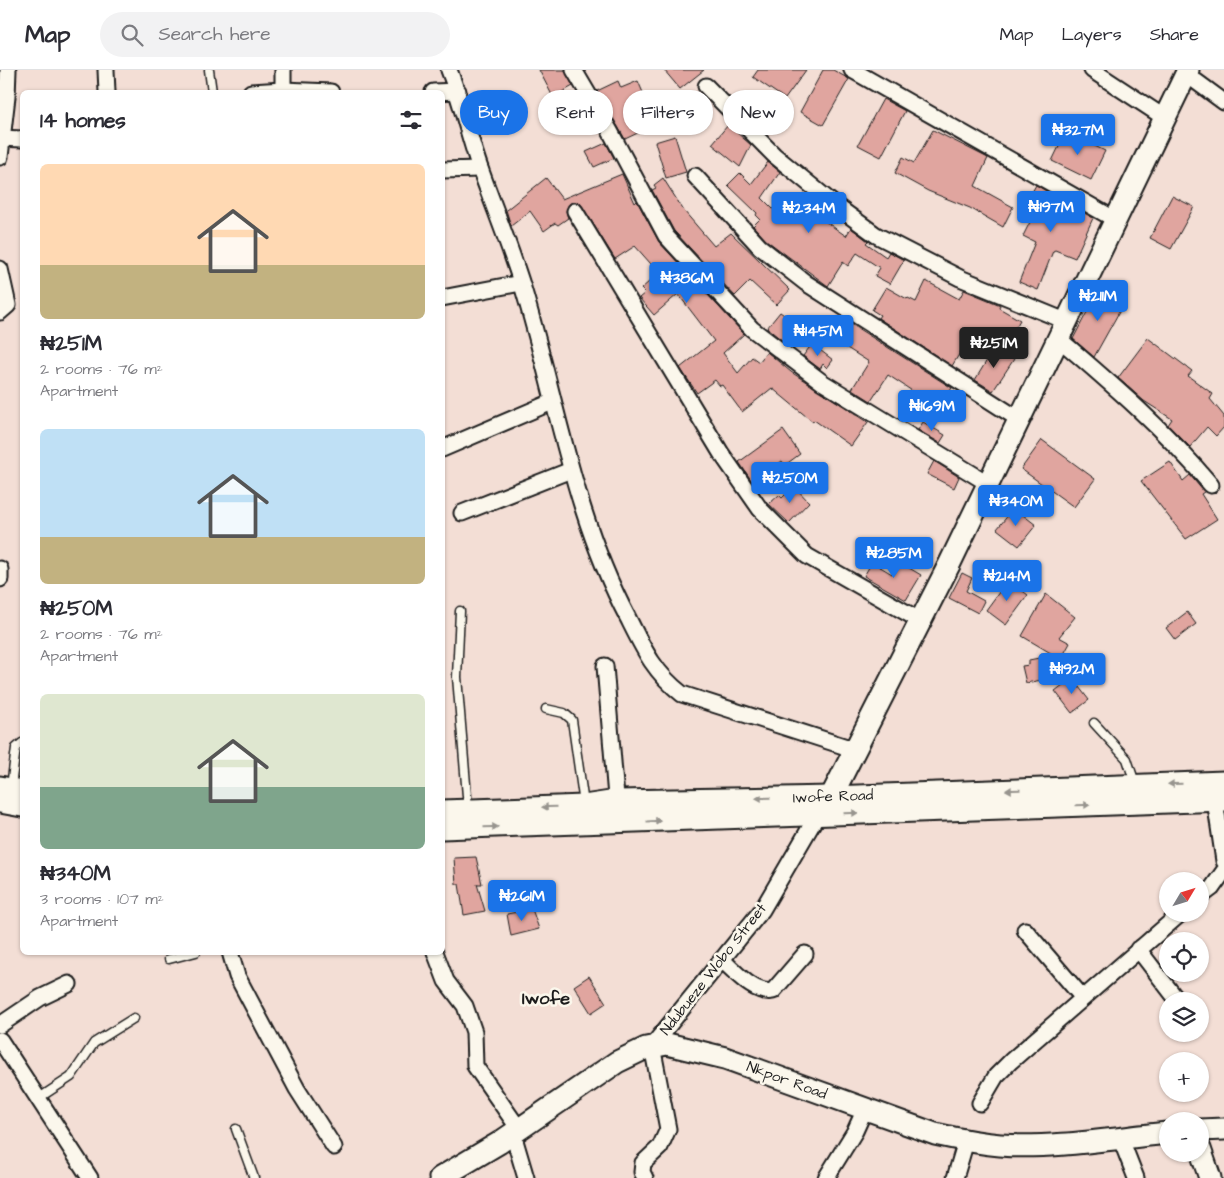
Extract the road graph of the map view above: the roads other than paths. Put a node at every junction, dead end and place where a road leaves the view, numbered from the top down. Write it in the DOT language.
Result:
graph roads {
  1 [pos="8,70"];
  2 [pos="106,70"];
  3 [pos="210,70"];
  4 [pos="283,70"];
  5 [pos="450,70"];
  6 [pos="574,70"];
  7 [pos="1092,70"];
  8 [pos="857,71"];
  9 [pos="1187,72"];
  10 [pos="706,86"];
  11 [pos="107,90"];
  12 [pos="212,90"];
  13 [pos="283,90"];
  14 [pos="458,91"];
  15 [pos="445,92"];
  16 [pos="1224,102"];
  17 [pos="1165,118"];
  18 [pos="1,138"];
  19 [pos="20,139"];
  20 [pos="0,156"];
  21 [pos="480,169"];
  22 [pos="445,170"];
  23 [pos="695,176"];
  24 [pos="575,211"];
  25 [pos="1116,220"];
  26 [pos="0,269"];
  27 [pos="521,283"];
  28 [pos="445,297"];
  29 [pos="0,312"];
  30 [pos="1064,331"];
  31 [pos="552,402"];
  32 [pos="1020,420"];
  33 [pos="445,448"];
  34 [pos="571,470"];
  35 [pos="989,484"];
  36 [pos="1211,486"];
  37 [pos="462,513"];
  38 [pos="0,569"];
  39 [pos="0,579"];
  40 [pos="460,611"];
  41 [pos="921,621"];
  42 [pos="606,666"];
  43 [pos="546,709"];
  44 [pos="1094,724"];
  45 [pos="20,745"];
  46 [pos="856,750"];
  47 [pos="1136,785"];
  48 [pos="1221,794"];
  49 [pos="11,795"];
  50 [pos="831,797"];
  51 [pos="617,801"];
  52 [pos="584,806"];
  53 [pos="468,810"];
  54 [pos="445,811"];
  55 [pos="818,814"];
  56 [pos="617,823"];
  57 [pos="445,828"];
  58 [pos="1224,869"];
  59 [pos="1209,890"];
  60 [pos="1170,922"];
  61 [pos="1025,930"];
  62 [pos="1138,949"];
  63 [pos="805,954"];
  64 [pos="184,955"];
  65 [pos="231,955"];
  66 [pos="436,955"];
  67 [pos="169,959"];
  68 [pos="722,960"];
  69 [pos="69,984"];
  70 [pos="1171,992"];
  71 [pos="1083,998"];
  72 [pos="134,1018"];
  73 [pos="0,1025"];
  74 [pos="0,1040"];
  75 [pos="652,1046"];
  76 [pos="6,1060"];
  77 [pos="39,1098"];
  78 [pos="980,1103"];
  79 [pos="865,1109"];
  80 [pos="236,1129"];
  81 [pos="1224,1129"];
  82 [pos="1209,1130"];
  83 [pos="516,1132"];
  84 [pos="1159,1133"];
  85 [pos="1120,1137"];
  86 [pos="966,1141"];
  87 [pos="334,1147"];
  88 [pos="1204,1162"];
  89 [pos="84,1176"];
  90 [pos="254,1178"];
  91 [pos="440,1178"];
  92 [pos="526,1178"];
  93 [pos="645,1178"];
  94 [pos="826,1178"];
  95 [pos="955,1178"];
  96 [pos="1136,1178"];
  97 [pos="1210,1178"];
  1 -- 18 [label="street"];
  2 -- 11 [label="street"];
  3 -- 12 [label="lane"];
  4 -- 13 [label="street"];
  5 -- 14 [label="street"];
  6 -- 35 [label="street"];
  7 -- 17 [label="street"];
  8 -- 25 [label="street"];
  9 -- 16 [label="street"];
  9 -- 17 [label="street"];
  10 -- 30 [label="street"];
  14 -- 15 [label="street"];
  14 -- 21 [label="street"];
  17 -- 25 [label="street"];
  18 -- 19 [label="street"];
  18 -- 20 [label="street"];
  21 -- 22 [label="street"];
  21 -- 27 [label="street"];
  23 -- 32 [label="street"];
  24 -- 41 [label="street"];
  25 -- 30 [label="street"];
  26 -- 29 [label="street"];
  27 -- 28 [label="street"];
  27 -- 31 [label="street"];
  30 -- 32 [label="street"];
  30 -- 36 [label="street"];
  31 -- 33 [label="street"];
  31 -- 34 [label="street"];
  32 -- 35 [label="street"];
  34 -- 37 [label="street"];
  34 -- 46 [label="street"];
  35 -- 41 [label="street"];
  38 -- 39 [label="street"];
  40 -- 53 [label="lane"];
  41 -- 46 [label="street"];
  42 -- 51 [label="street"];
  43 -- 52 [label="lane"];
  44 -- 47 [label="lane"];
  45 -- 49 [label="lane"];
  46 -- 50 [label="street"];
  48 -- 47 [label="street, Iwofe Road, one-way"];
  47 -- 50 [label="street, Iwofe Road, one-way"];
  55 -- 48 [label="street, Iwofe Road, one-way"];
  48 -- 58 [label="street"];
  50 -- 51 [label="street, Iwofe Road, one-way"];
  51 -- 52 [label="street, Iwofe Road"];
  51 -- 56 [label="street"];
  52 -- 53 [label="street, Iwofe Road, one-way"];
  53 -- 54 [label="street, Iwofe Road"];
  56 -- 55 [label="street, Iwofe Road, one-way"];
  55 -- 68 [label="street, Ndubueze Wobo Street"];
  57 -- 56 [label="street, Iwofe Road, one-way"];
  58 -- 59 [label="street"];
  60 -- 62 [label="street"];
  61 -- 71 [label="street"];
  62 -- 70 [label="street"];
  62 -- 71 [label="street"];
  63 -- 68 [label="street"];
  64 -- 67 [label="lane"];
  65 -- 87 [label="street"];
  66 -- 83 [label="street"];
  68 -- 75 [label="street, Ndubueze Wobo Street"];
  69 -- 73 [label="street"];
  71 -- 78 [label="street"];
  72 -- 77 [label="lane"];
  74 -- 76 [label="street"];
  75 -- 79 [label="street, Nkpor Road"];
  75 -- 83 [label="street, Nkpor Road"];
  75 -- 93 [label="street"];
  76 -- 77 [label="street"];
  77 -- 89 [label="street"];
  79 -- 86 [label="street, Nkpor Road"];
  79 -- 94 [label="street"];
  80 -- 90 [label="lane"];
  81 -- 82 [label="street"];
  83 -- 91 [label="street, Nkpor Road"];
  83 -- 92 [label="street"];
  84 -- 85 [label="street, Nkpor Road"];
  85 -- 86 [label="street, Nkpor Road"];
  85 -- 96 [label="street"];
  86 -- 95 [label="street"];
  88 -- 97 [label="street"];
}
